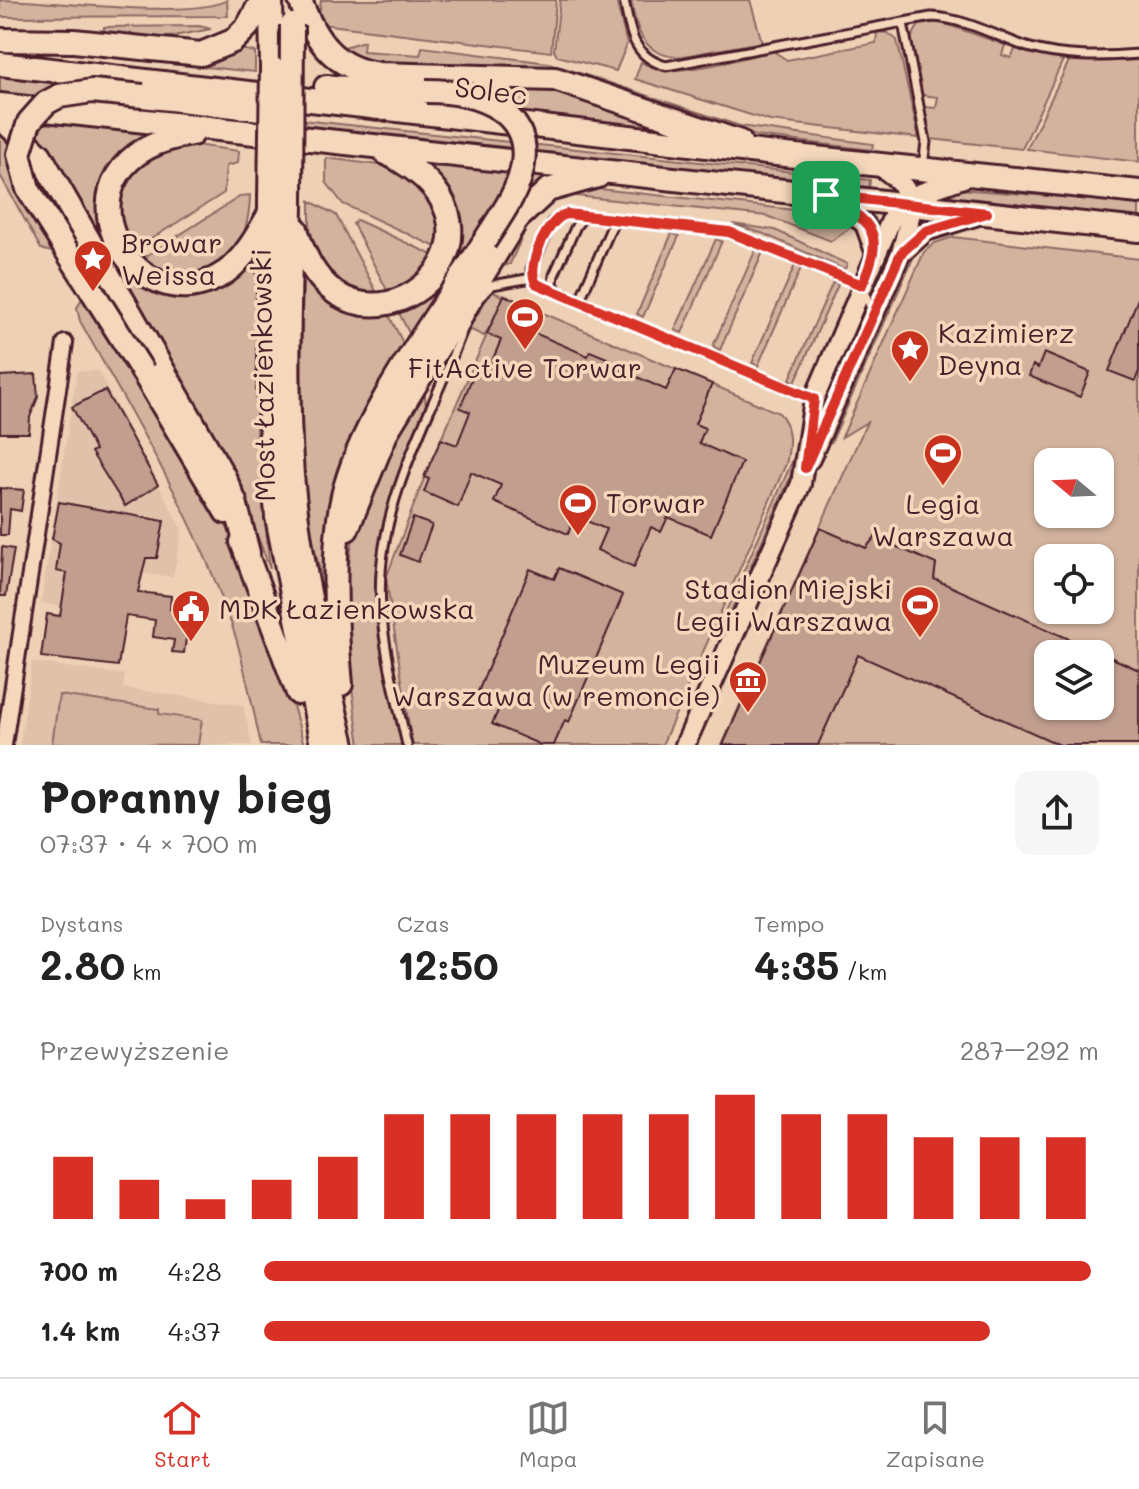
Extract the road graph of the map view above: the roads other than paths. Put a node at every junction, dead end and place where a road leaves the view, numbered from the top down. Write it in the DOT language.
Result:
graph roads {
  1 [pos="262,0"];
  2 [pos="271,0"];
  3 [pos="292,0"];
  4 [pos="300,0"];
  5 [pos="624,0"];
  6 [pos="903,23"];
  7 [pos="0,40"];
  8 [pos="1139,54"];
  9 [pos="0,64"];
  10 [pos="237,90"];
  11 [pos="0,105"];
  12 [pos="400,111"];
  13 [pos="0,117"];
  14 [pos="221,129"];
  15 [pos="371,146"];
  16 [pos="767,153"];
  17 [pos="878,165"];
  18 [pos="923,168"];
  19 [pos="614,172"];
  20 [pos="976,174"];
  21 [pos="1139,192"];
  22 [pos="826,195"];
  23 [pos="908,201"];
  24 [pos="281,206"];
  25 [pos="987,213"];
  26 [pos="584,216"];
  27 [pos="615,219"];
  28 [pos="1139,230"];
  29 [pos="901,253"];
  30 [pos="876,254"];
  31 [pos="532,278"];
  32 [pos="862,285"];
  33 [pos="559,294"];
  34 [pos="579,302"];
  35 [pos="873,315"];
  36 [pos="65,343"];
  37 [pos="151,367"];
  38 [pos="838,394"];
  39 [pos="396,399"];
  40 [pos="814,399"];
  41 [pos="805,468"];
  42 [pos="4,745"];
  43 [pos="320,745"];
  44 [pos="345,745"];
  45 [pos="407,745"];
  46 [pos="685,745"];
  1 -- 7 [label="main road"];
  2 -- 24 [label="main road, Most Łazienkowski, bridge"];
  3 -- 24 [label="main road, Most Łazienkowski, bridge"];
  4 -- 16 [label="main road"];
  5 -- 6 [label="lane"];
  6 -- 8 [label="lane"];
  6 -- 18 [label="lane"];
  9 -- 10 [label="main road, Solec"];
  10 -- 12 [label="main road, Solec"];
  10 -- 39 [label="main road, bridge"];
  11 -- 14 [label="main road"];
  12 -- 16 [label="main road, Solec"];
  12 -- 37 [label="main road, bridge"];
  13 -- 37 [label="main road"];
  14 -- 15 [label="main road"];
  14 -- 24 [label="main road"];
  15 -- 19 [label="main road"];
  15 -- 24 [label="main road"];
  16 -- 17 [label="main road, Solec"];
  17 -- 18 [label="main road, Solec"];
  17 -- 23 [label="street"];
  18 -- 20 [label="main road, Solec"];
  19 -- 22 [label="main road"];
  19 -- 39 [label="main road"];
  20 -- 21 [label="main road, Solec"];
  20 -- 23 [label="street"];
  22 -- 23 [label="main road"];
  22 -- 30 [label="street"];
  23 -- 25 [label="main road"];
  23 -- 29 [label="street"];
  23 -- 30 [label="street"];
  24 -- 43 [label="main road, Most Łazienkowski"];
  24 -- 44 [label="main road, Most Łazienkowski"];
  25 -- 28 [label="main road"];
  25 -- 29 [label="street"];
  26 -- 27 [label="lane"];
  26 -- 31 [label="lane"];
  26 -- 33 [label="lane"];
  27 -- 32 [label="lane"];
  27 -- 34 [label="lane"];
  29 -- 35 [label="street"];
  30 -- 32 [label="street"];
  31 -- 33 [label="lane"];
  31 -- 45 [label="lane"];
  32 -- 35 [label="lane"];
  32 -- 40 [label="street"];
  33 -- 34 [label="lane"];
  34 -- 40 [label="lane"];
  35 -- 38 [label="street"];
  36 -- 42 [label="street"];
  37 -- 43 [label="main road"];
  38 -- 40 [label="lane"];
  38 -- 41 [label="street"];
  39 -- 44 [label="main road"];
  40 -- 41 [label="street"];
  41 -- 46 [label="street"];
}
